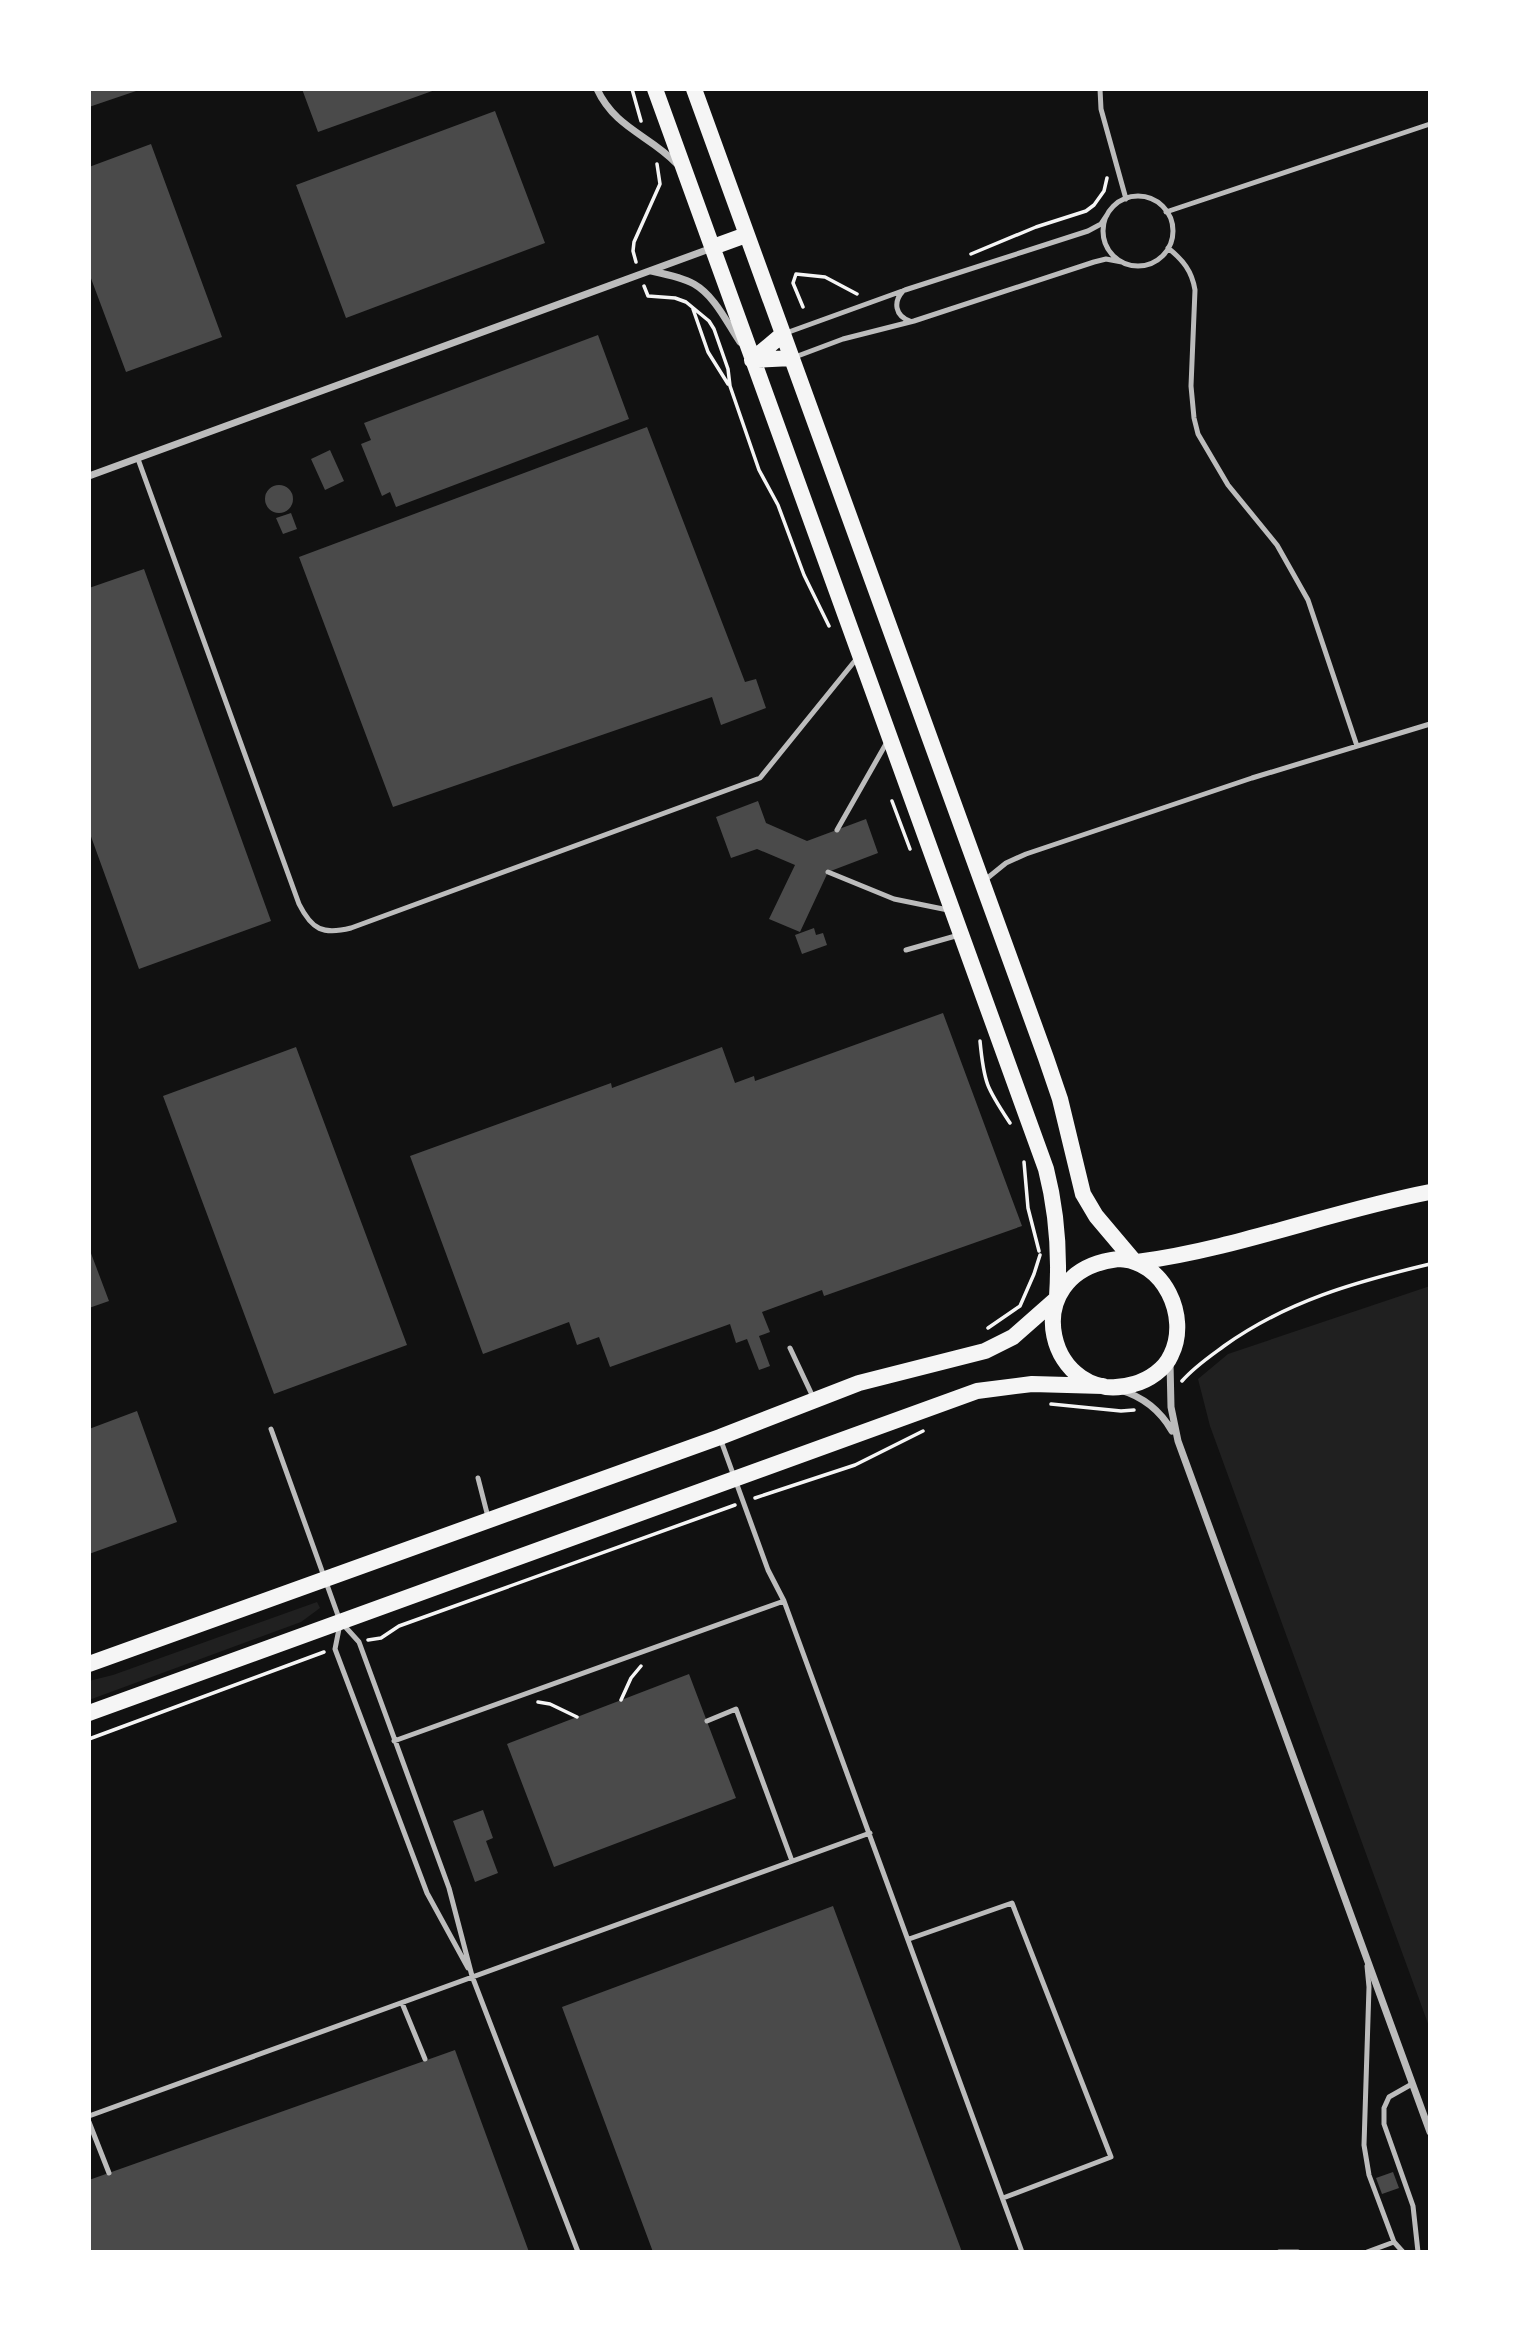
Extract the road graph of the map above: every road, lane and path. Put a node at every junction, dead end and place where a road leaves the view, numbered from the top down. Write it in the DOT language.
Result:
graph roads {
  1 [pos="597,89"];
  2 [pos="632,89"];
  3 [pos="655,89"];
  4 [pos="694,89"];
  5 [pos="1100,89"];
  6 [pos="1430,124"];
  7 [pos="649,142"];
  8 [pos="1114,154"];
  9 [pos="684,171"];
  10 [pos="1126,199"];
  11 [pos="1166,212"];
  12 [pos="1107,215"];
  13 [pos="746,235"];
  14 [pos="713,247"];
  15 [pos="1168,248"];
  16 [pos="964,257"];
  17 [pos="1122,262"];
  18 [pos="651,271"];
  19 [pos="640,275"];
  20 [pos="905,290"];
  21 [pos="862,297"];
  22 [pos="690,304"];
  23 [pos="803,307"];
  24 [pos="914,321"];
  25 [pos="783,334"];
  26 [pos="792,358"];
  27 [pos="752,360"];
  28 [pos="138,458"];
  29 [pos="89,476"];
  30 [pos="860,654"];
  31 [pos="1430,724"];
  32 [pos="890,737"];
  33 [pos="1357,746"];
  34 [pos="837,830"];
  35 [pos="828,872"];
  36 [pos="983,883"];
  37 [pos="954,912"];
  38 [pos="962,934"];
  39 [pos="906,950"];
  40 [pos="1022,1153"];
  41 [pos="1430,1192"];
  42 [pos="1135,1261"];
  43 [pos="1056,1299"];
  44 [pos="987,1329"];
  45 [pos="790,1348"];
  46 [pos="1172,1354"];
  47 [pos="1107,1387"];
  48 [pos="815,1399"];
  49 [pos="271,1429"];
  50 [pos="720,1437"];
  51 [pos="1178,1441"];
  52 [pos="478,1478"];
  53 [pos="735,1480"];
  54 [pos="744,1502"];
  55 [pos="489,1520"];
  56 [pos="325,1580"];
  57 [pos="785,1601"];
  58 [pos="340,1621"];
  59 [pos="399,1626"];
  60 [pos="655,1648"];
  61 [pos="335,1649"];
  62 [pos="89,1664"];
  63 [pos="515,1699"];
  64 [pos="621,1700"];
  65 [pos="89,1713"];
  66 [pos="577,1717"];
  67 [pos="707,1721"];
  68 [pos="89,1739"];
  69 [pos="394,1741"];
  70 [pos="870,1833"];
  71 [pos="792,1861"];
  72 [pos="909,1939"];
  73 [pos="1367,1959"];
  74 [pos="472,1976"];
  75 [pos="402,2003"];
  76 [pos="425,2059"];
  77 [pos="1412,2084"];
  78 [pos="89,2116"];
  79 [pos="89,2122"];
  80 [pos="1430,2132"];
  81 [pos="109,2173"];
  82 [pos="1003,2198"];
  83 [pos="1394,2242"];
  84 [pos="578,2252"];
  85 [pos="1022,2252"];
  86 [pos="1279,2252"];
  87 [pos="1298,2252"];
  88 [pos="1367,2252"];
  89 [pos="1403,2252"];
  90 [pos="1418,2252"];
  1 -- 7 [label="street"];
  2 -- 7 [label="path"];
  3 -- 9 [label="main road"];
  4 -- 13 [label="main road"];
  5 -- 8 [label="lane"];
  6 -- 11 [label="lane"];
  7 -- 9 [label="street"];
  7 -- 19 [label="path"];
  8 -- 10 [label="lane"];
  8 -- 16 [label="path"];
  9 -- 14 [label="main road"];
  10 -- 11 [label="lane"];
  10 -- 12 [label="lane"];
  11 -- 15 [label="lane"];
  12 -- 17 [label="lane"];
  12 -- 20 [label="lane"];
  13 -- 14 [label="main road"];
  13 -- 25 [label="main road"];
  14 -- 18 [label="street"];
  14 -- 27 [label="main road"];
  15 -- 17 [label="lane"];
  15 -- 33 [label="lane"];
  17 -- 24 [label="lane"];
  18 -- 19 [label="street"];
  18 -- 27 [label="street"];
  19 -- 22 [label="path"];
  19 -- 28 [label="street"];
  20 -- 24 [label="lane"];
  20 -- 25 [label="lane"];
  21 -- 23 [label="path"];
  22 -- 22 [label="path"];
  24 -- 26 [label="lane"];
  25 -- 26 [label="main road"];
  25 -- 27 [label="main road"];
  26 -- 27 [label="main road"];
  26 -- 36 [label="main road"];
  27 -- 30 [label="main road"];
  28 -- 29 [label="street"];
  28 -- 30 [label="lane"];
  30 -- 32 [label="main road"];
  31 -- 33 [label="lane"];
  32 -- 34 [label="lane"];
  32 -- 37 [label="main road"];
  33 -- 36 [label="lane"];
  35 -- 37 [label="lane"];
  36 -- 42 [label="main road"];
  37 -- 38 [label="main road"];
  38 -- 39 [label="lane"];
  38 -- 43 [label="main road"];
  40 -- 44 [label="path"];
  41 -- 42 [label="main road"];
  42 -- 43 [label="main road"];
  42 -- 46 [label="main road"];
  43 -- 47 [label="main road"];
  43 -- 48 [label="main road"];
  45 -- 48 [label="lane"];
  46 -- 47 [label="main road"];
  46 -- 51 [label="street"];
  47 -- 51 [label="street"];
  47 -- 53 [label="main road"];
  48 -- 50 [label="main road"];
  49 -- 56 [label="lane"];
  50 -- 53 [label="lane"];
  50 -- 55 [label="main road"];
  51 -- 73 [label="street"];
  52 -- 55 [label="lane"];
  53 -- 54 [label="lane"];
  53 -- 58 [label="main road"];
  54 -- 57 [label="lane"];
  54 -- 59 [label="path"];
  55 -- 56 [label="main road"];
  56 -- 58 [label="lane"];
  56 -- 62 [label="main road"];
  57 -- 60 [label="lane"];
  57 -- 70 [label="lane"];
  58 -- 61 [label="lane"];
  58 -- 65 [label="main road"];
  58 -- 69 [label="lane"];
  60 -- 63 [label="lane"];
  60 -- 64 [label="path"];
  61 -- 68 [label="path"];
  61 -- 74 [label="lane"];
  63 -- 66 [label="path"];
  63 -- 69 [label="lane"];
  67 -- 71 [label="lane"];
  69 -- 74 [label="lane"];
  70 -- 71 [label="lane"];
  70 -- 72 [label="lane"];
  71 -- 74 [label="lane"];
  72 -- 82 [label="lane"];
  72 -- 82 [label="lane"];
  73 -- 77 [label="street"];
  73 -- 83 [label="lane"];
  74 -- 75 [label="lane"];
  74 -- 84 [label="lane"];
  75 -- 76 [label="lane"];
  75 -- 78 [label="lane"];
  77 -- 80 [label="street"];
  77 -- 90 [label="lane"];
  79 -- 81 [label="lane"];
  82 -- 85 [label="lane"];
  83 -- 88 [label="lane"];
  83 -- 89 [label="lane"];
  86 -- 87 [label="lane"];
}
